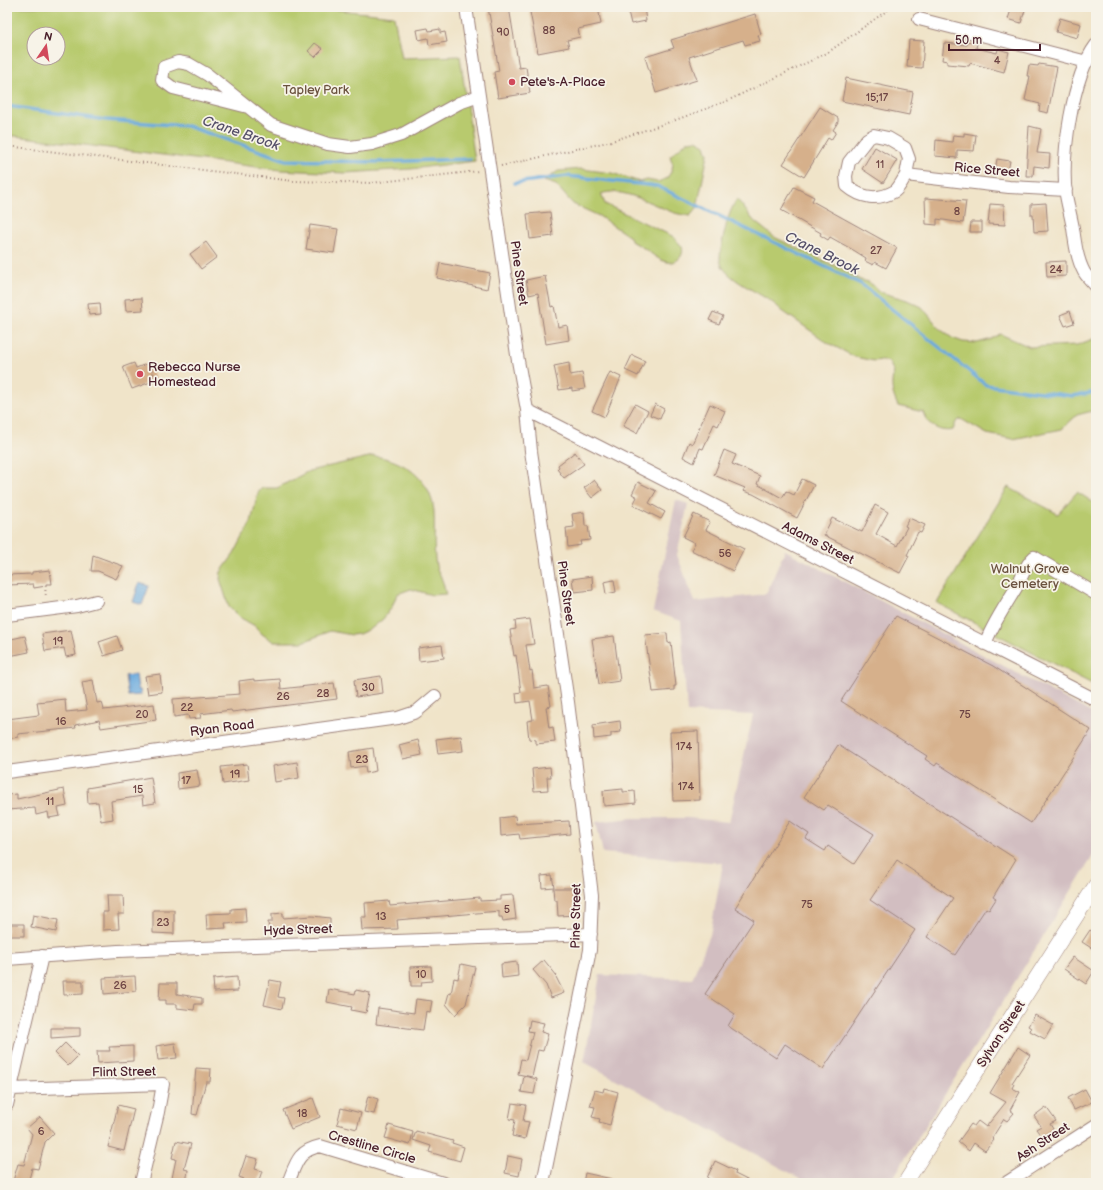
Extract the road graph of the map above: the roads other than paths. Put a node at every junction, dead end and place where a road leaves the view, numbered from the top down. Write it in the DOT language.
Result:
graph roads {
  1 [pos="466,7"];
  2 [pos="919,19"];
  3 [pos="1096,45"];
  4 [pos="1087,62"];
  5 [pos="479,96"];
  6 [pos="248,107"];
  7 [pos="906,175"];
  8 [pos="1066,190"];
  9 [pos="1096,286"];
  10 [pos="528,410"];
  11 [pos="1096,594"];
  12 [pos="96,601"];
  13 [pos="7,615"];
  14 [pos="985,644"];
  15 [pos="435,696"];
  16 [pos="1096,700"];
  17 [pos="7,772"];
  18 [pos="1096,885"];
  19 [pos="591,934"];
  20 [pos="42,956"];
  21 [pos="7,959"];
  22 [pos="11,1089"];
  23 [pos="7,1105"];
  24 [pos="1096,1125"];
  25 [pos="141,1183"];
  26 [pos="288,1183"];
  27 [pos="443,1183"];
  28 [pos="543,1183"];
  29 [pos="905,1183"];
  30 [pos="1006,1183"];
  1 -- 5 [label="street, Pine Street"];
  2 -- 4 [label="street"];
  3 -- 4 [label="street"];
  4 -- 8 [label="street"];
  5 -- 6 [label="street"];
  5 -- 10 [label="street, Pine Street"];
  6 -- 6 [label="street"];
  7 -- 7 [label="street"];
  7 -- 8 [label="street, Rice Street"];
  8 -- 9 [label="street"];
  10 -- 14 [label="street, Adams Street"];
  10 -- 19 [label="street, Pine Street"];
  11 -- 14 [label="street"];
  12 -- 13 [label="street"];
  14 -- 16 [label="street, Adams Street"];
  15 -- 17 [label="street, Ryan Road"];
  18 -- 29 [label="main road, Sylvan Street"];
  19 -- 20 [label="street, Hyde Street"];
  19 -- 28 [label="street, Pine Street"];
  20 -- 21 [label="street, Hyde Street"];
  20 -- 22 [label="street"];
  22 -- 23 [label="street"];
  22 -- 25 [label="street, Flint Street"];
  24 -- 30 [label="street, Ash Street"];
  26 -- 27 [label="street, Crestline Circle"];
}
